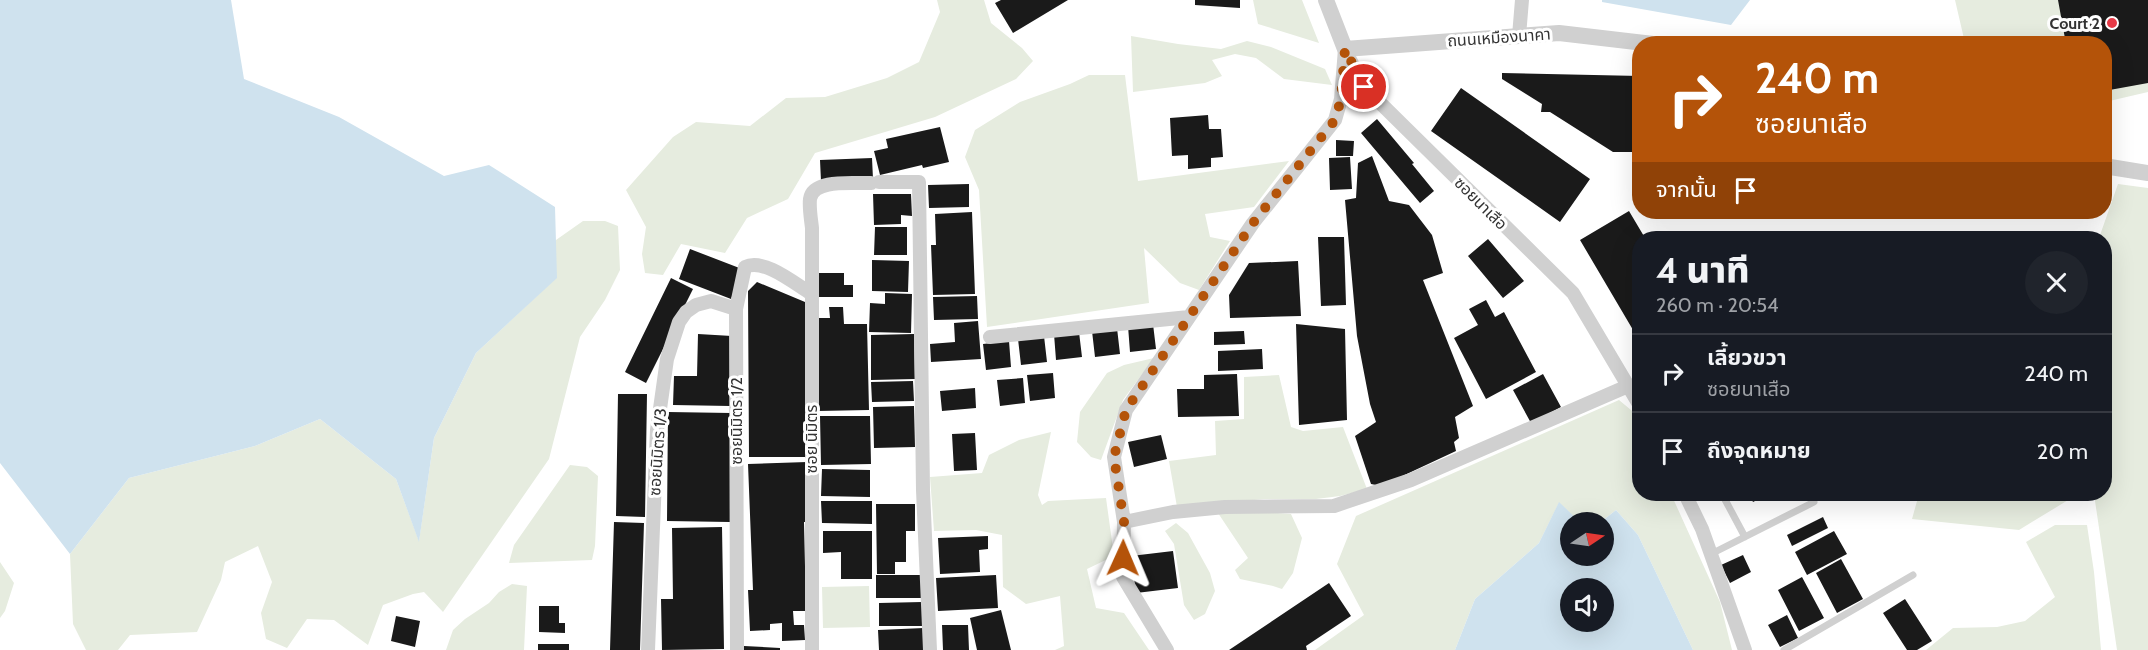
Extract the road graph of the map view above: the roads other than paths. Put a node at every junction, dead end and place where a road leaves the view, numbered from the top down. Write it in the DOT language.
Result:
graph roads {
  1 [pos="1326,0"];
  2 [pos="1522,0"];
  3 [pos="1519,36"];
  4 [pos="1632,42"];
  5 [pos="1345,49"];
  6 [pos="2112,167"];
  7 [pos="2148,173"];
  8 [pos="810,293"];
  9 [pos="736,309"];
  10 [pos="1189,317"];
  11 [pos="990,337"];
  12 [pos="1628,386"];
  13 [pos="1632,393"];
  14 [pos="1688,501"];
  15 [pos="1726,501"];
  16 [pos="1814,501"];
  17 [pos="1124,522"];
  18 [pos="1745,537"];
  19 [pos="1711,554"];
  20 [pos="1913,575"];
  21 [pos="648,650"];
  22 [pos="737,650"];
  23 [pos="812,650"];
  24 [pos="930,650"];
  25 [pos="1167,650"];
  26 [pos="1746,650"];
  27 [pos="1784,650"];
  1 -- 5 [label="street, ซอยนาเสือ"];
  2 -- 3 [label="street"];
  3 -- 4 [label="street, ถนนเหมืองนาคา"];
  3 -- 5 [label="street, ถนนเหมืองนาคา"];
  5 -- 10 [label="street"];
  5 -- 12 [label="street, ซอยนาเสือ"];
  6 -- 7 [label="street"];
  8 -- 9 [label="street, ซอยนิมิตร 1/2"];
  8 -- 23 [label="street, ซอย นิมิตร"];
  8 -- 24 [label="street, ซอย นิมิตร"];
  9 -- 21 [label="street, ซอยนิมิตร 1/3"];
  9 -- 22 [label="street, ซอยนิมิตร 1/2"];
  10 -- 11 [label="street"];
  10 -- 17 [label="street"];
  12 -- 13 [label="street, ซอยนาเสือ"];
  12 -- 17 [label="street"];
  14 -- 19 [label="street"];
  15 -- 18 [label="lane"];
  16 -- 18 [label="lane"];
  17 -- 25 [label="street"];
  18 -- 19 [label="lane"];
  19 -- 26 [label="street"];
  20 -- 27 [label="lane"];
}
